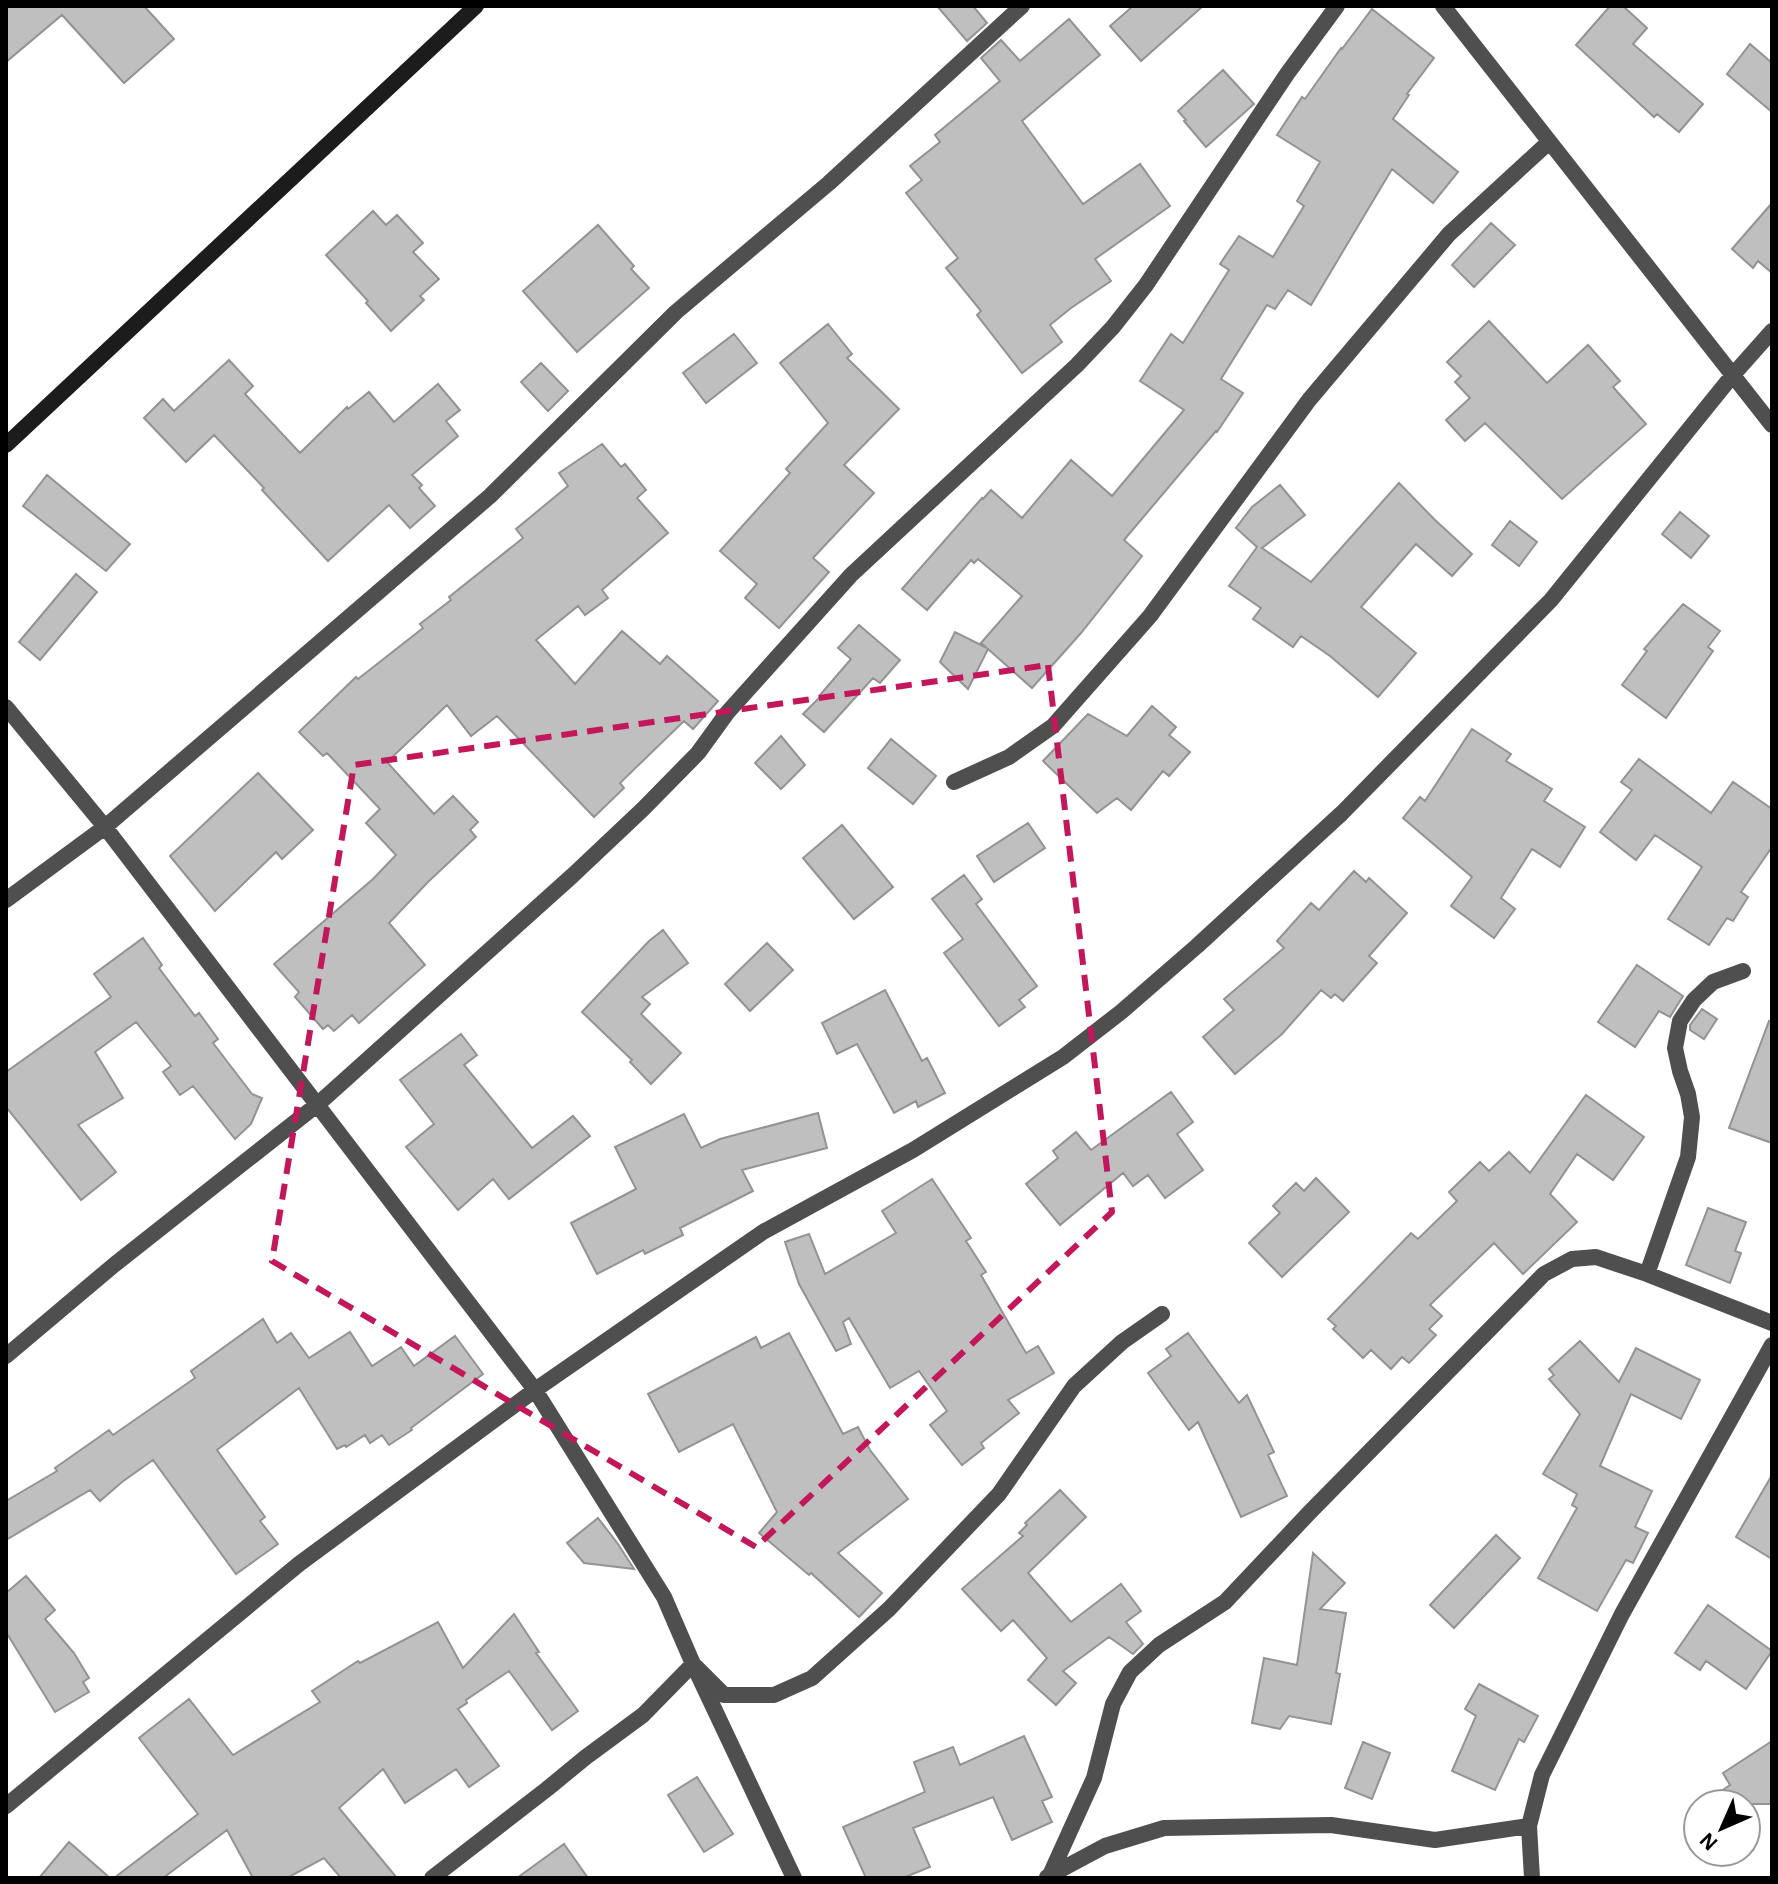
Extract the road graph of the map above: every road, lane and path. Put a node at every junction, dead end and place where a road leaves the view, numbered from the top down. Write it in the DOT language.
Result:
graph roads {
  1 [pos="476,6"];
  2 [pos="1022,6"];
  3 [pos="1337,6"];
  4 [pos="1443,6"];
  5 [pos="1549,142"];
  6 [pos="1772,331"];
  7 [pos="1732,376"];
  8 [pos="1772,425"];
  9 [pos="6,445"];
  10 [pos="6,707"];
  11 [pos="954,782"];
  12 [pos="105,827"];
  13 [pos="6,900"];
  14 [pos="1743,971"];
  15 [pos="318,1104"];
  16 [pos="1647,1274"];
  17 [pos="1162,1314"];
  18 [pos="1772,1323"];
  19 [pos="1772,1345"];
  20 [pos="6,1356"];
  21 [pos="535,1390"];
  22 [pos="693,1664"];
  23 [pos="6,1806"];
  24 [pos="1529,1826"];
  25 [pos="1047,1877"];
  26 [pos="432,1878"];
  27 [pos="794,1878"];
  28 [pos="1532,1878"];
  1 -- 9 [label="street"];
  2 -- 12 [label="street"];
  3 -- 15 [label="street"];
  4 -- 5 [label="street"];
  5 -- 7 [label="street"];
  5 -- 11 [label="street"];
  6 -- 7 [label="street"];
  7 -- 8 [label="street"];
  7 -- 21 [label="street"];
  10 -- 12 [label="street"];
  12 -- 13 [label="street"];
  12 -- 15 [label="street"];
  14 -- 16 [label="street"];
  15 -- 20 [label="street"];
  15 -- 21 [label="street"];
  16 -- 18 [label="street"];
  16 -- 25 [label="street"];
  17 -- 22 [label="street"];
  19 -- 24 [label="street"];
  21 -- 22 [label="street"];
  21 -- 23 [label="street"];
  22 -- 26 [label="street"];
  22 -- 27 [label="street"];
  24 -- 25 [label="street"];
  24 -- 28 [label="street"];
}
